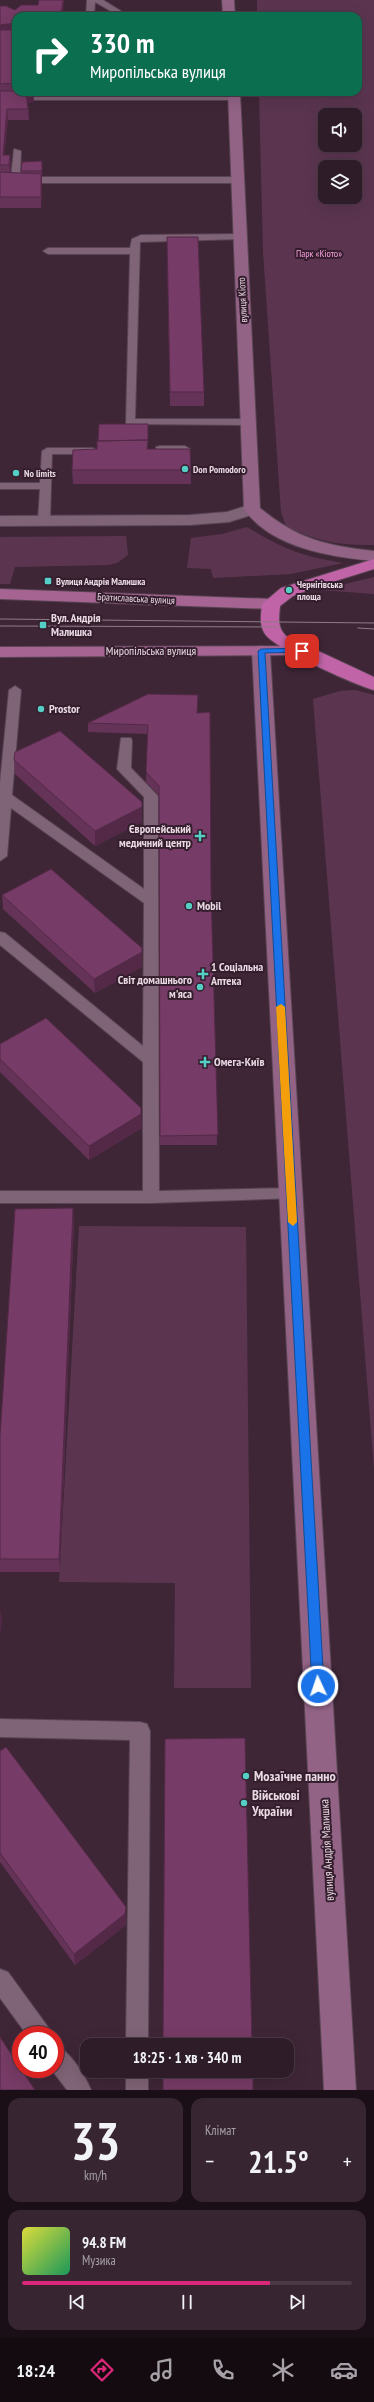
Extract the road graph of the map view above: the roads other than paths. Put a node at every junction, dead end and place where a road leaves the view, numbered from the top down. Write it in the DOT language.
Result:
graph roads {
  1 [pos="91,0"];
  2 [pos="97,0"];
  3 [pos="228,0"];
  4 [pos="90,12"];
  5 [pos="118,12"];
  6 [pos="229,12"];
  7 [pos="78,96"];
  8 [pos="234,96"];
  9 [pos="0,97"];
  10 [pos="17,151"];
  11 [pos="0,180"];
  12 [pos="15,180"];
  13 [pos="237,180"];
  14 [pos="239,237"];
  15 [pos="48,251"];
  16 [pos="134,251"];
  17 [pos="248,422"];
  18 [pos="185,449"];
  19 [pos="108,450"];
  20 [pos="146,450"];
  21 [pos="0,486"];
  22 [pos="46,486"];
  23 [pos="252,508"];
  24 [pos="0,521"];
  25 [pos="44,521"];
  26 [pos="374,556"];
  27 [pos="374,564"];
  28 [pos="0,594"];
  29 [pos="271,604"];
  30 [pos="261,651"];
  31 [pos="302,651"];
  32 [pos="0,652"];
  33 [pos="374,684"];
  34 [pos="15,690"];
  35 [pos="126,741"];
  36 [pos="2,796"];
  37 [pos="0,856"];
  38 [pos="152,902"];
  39 [pos="0,937"];
  40 [pos="151,1060"];
  41 [pos="291,1194"];
  42 [pos="0,1197"];
  43 [pos="151,1197"];
  44 [pos="0,1728"];
  45 [pos="0,1980"];
  46 [pos="33,2026"];
  47 [pos="137,2038"];
  48 [pos="64,2068"];
  49 [pos="137,2078"];
  50 [pos="80,2090"];
  51 [pos="137,2090"];
  52 [pos="340,2090"];
  1 -- 4 [label="lane"];
  2 -- 5 [label="lane"];
  3 -- 6 [label="street"];
  7 -- 9 [label="lane"];
  8 -- 13 [label="street, вулиця Кіото"];
  10 -- 12 [label="lane"];
  11 -- 12 [label="lane"];
  12 -- 13 [label="lane"];
  13 -- 14 [label="street, вулиця Кіото"];
  14 -- 16 [label="lane"];
  14 -- 17 [label="street, вулиця Кіото"];
  15 -- 16 [label="lane"];
  16 -- 17 [label="lane"];
  17 -- 23 [label="street, вулиця Кіото"];
  18 -- 20 [label="lane"];
  19 -- 22 [label="lane"];
  21 -- 22 [label="lane"];
  22 -- 25 [label="lane"];
  23 -- 25 [label="street"];
  23 -- 26 [label="street"];
  24 -- 25 [label="street"];
  27 -- 29 [label="highway"];
  28 -- 29 [label="main road, Братиславська вулиця"];
  29 -- 31 [label="highway"];
  30 -- 31 [label="main road, Миропільська вулиця"];
  30 -- 32 [label="main road, Миропільська вулиця"];
  30 -- 41 [label="street, вулиця Андрія Малишка"];
  31 -- 33 [label="highway"];
  34 -- 36 [label="lane"];
  35 -- 38 [label="lane"];
  36 -- 37 [label="lane"];
  36 -- 38 [label="lane"];
  38 -- 40 [label="lane"];
  39 -- 40 [label="lane"];
  40 -- 43 [label="lane"];
  41 -- 43 [label="lane"];
  41 -- 52 [label="street, вулиця Андрія Малишка"];
  42 -- 43 [label="lane"];
  44 -- 47 [label="lane"];
  45 -- 46 [label="lane"];
  48 -- 50 [label="lane"];
  49 -- 51 [label="lane"];
}
